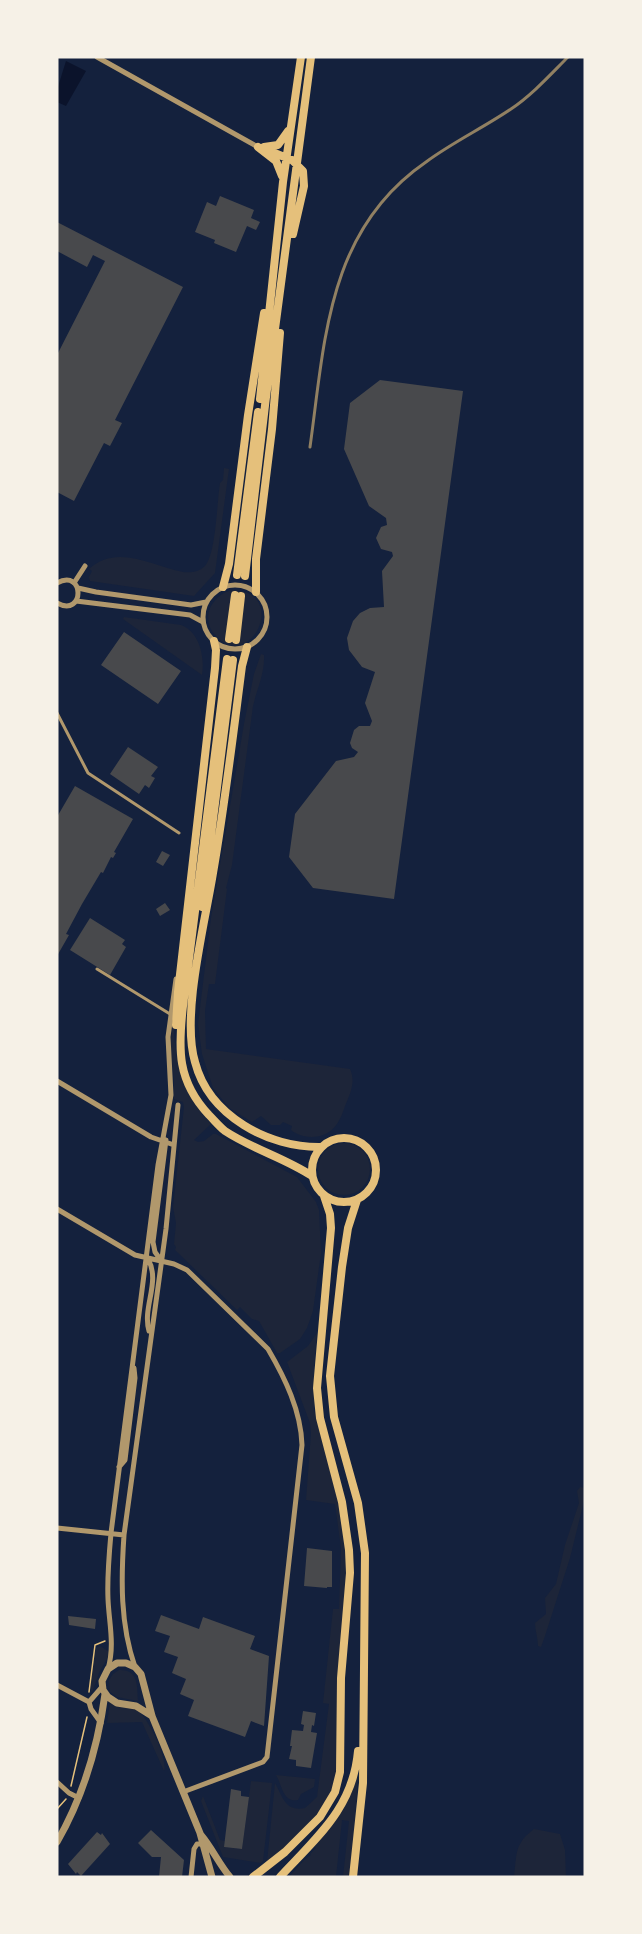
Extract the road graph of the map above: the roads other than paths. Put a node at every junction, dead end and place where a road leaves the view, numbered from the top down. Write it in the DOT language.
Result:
graph roads {
  1 [pos="97,57"];
  2 [pos="301,57"];
  3 [pos="311,57"];
  4 [pos="291,125"];
  5 [pos="258,147"];
  6 [pos="286,157"];
  7 [pos="298,164"];
  8 [pos="283,182"];
  9 [pos="282,282"];
  10 [pos="85,566"];
  11 [pos="57,583"];
  12 [pos="76,586"];
  13 [pos="223,587"];
  14 [pos="256,592"];
  15 [pos="238,595"];
  16 [pos="76,601"];
  17 [pos="207,602"];
  18 [pos="58,606"];
  19 [pos="203,622"];
  20 [pos="233,640"];
  21 [pos="214,642"];
  22 [pos="247,647"];
  23 [pos="57,713"];
  24 [pos="179,833"];
  25 [pos="182,961"];
  26 [pos="197,967"];
  27 [pos="97,969"];
  28 [pos="170,1014"];
  29 [pos="180,1054"];
  30 [pos="57,1081"];
  31 [pos="178,1105"];
  32 [pos="164,1142"];
  33 [pos="174,1145"];
  34 [pos="321,1147"];
  35 [pos="312,1176"];
  36 [pos="324,1196"];
  37 [pos="357,1200"];
  38 [pos="57,1209"];
  39 [pos="147,1258"];
  40 [pos="162,1260"];
  41 [pos="150,1335"];
  42 [pos="57,1528"];
  43 [pos="111,1533"];
  44 [pos="124,1535"];
  45 [pos="365,1575"];
  46 [pos="135,1666"];
  47 [pos="108,1669"];
  48 [pos="57,1685"];
  49 [pos="104,1690"];
  50 [pos="89,1702"];
  51 [pos="152,1716"];
  52 [pos="101,1723"];
  53 [pos="57,1782"];
  54 [pos="183,1792"];
  55 [pos="79,1798"];
  56 [pos="200,1833"];
  57 [pos="57,1842"];
  58 [pos="202,1844"];
  59 [pos="190,1877"];
  60 [pos="212,1877"];
  61 [pos="230,1877"];
  62 [pos="253,1877"];
  63 [pos="280,1877"];
  64 [pos="353,1877"];
  1 -- 5 [label="street"];
  2 -- 4 [label="main road"];
  3 -- 7 [label="main road"];
  4 -- 5 [label="main road"];
  4 -- 6 [label="main road"];
  5 -- 6 [label="main road"];
  5 -- 8 [label="main road"];
  6 -- 7 [label="main road"];
  6 -- 8 [label="main road"];
  7 -- 9 [label="main road"];
  8 -- 9 [label="main road"];
  8 -- 13 [label="main road"];
  9 -- 14 [label="main road"];
  10 -- 12 [label="street"];
  11 -- 12 [label="street"];
  12 -- 16 [label="street"];
  12 -- 17 [label="street"];
  13 -- 14 [label="street"];
  13 -- 17 [label="street"];
  14 -- 22 [label="street"];
  15 -- 20 [label="main road"];
  16 -- 18 [label="street"];
  16 -- 19 [label="street"];
  17 -- 19 [label="street"];
  19 -- 21 [label="street"];
  21 -- 22 [label="street"];
  21 -- 25 [label="main road"];
  22 -- 26 [label="main road"];
  23 -- 24 [label="lane"];
  25 -- 28 [label="street"];
  25 -- 29 [label="main road"];
  26 -- 29 [label="main road"];
  26 -- 34 [label="main road"];
  27 -- 28 [label="lane"];
  28 -- 32 [label="street"];
  29 -- 35 [label="main road"];
  30 -- 32 [label="street"];
  31 -- 33 [label="street"];
  32 -- 33 [label="street"];
  32 -- 39 [label="street"];
  32 -- 40 [label="street"];
  33 -- 40 [label="street"];
  34 -- 35 [label="main road"];
  34 -- 37 [label="main road"];
  35 -- 36 [label="main road"];
  36 -- 37 [label="main road"];
  36 -- 62 [label="main road"];
  37 -- 45 [label="main road"];
  38 -- 39 [label="street"];
  39 -- 40 [label="street"];
  39 -- 41 [label="street"];
  39 -- 43 [label="street"];
  40 -- 41 [label="street"];
  40 -- 54 [label="street"];
  41 -- 44 [label="street"];
  42 -- 43 [label="street"];
  43 -- 44 [label="street"];
  43 -- 47 [label="street"];
  44 -- 46 [label="street"];
  45 -- 63 [label="main road"];
  45 -- 64 [label="main road"];
  46 -- 47 [label="street"];
  46 -- 51 [label="street"];
  47 -- 49 [label="street"];
  48 -- 50 [label="street"];
  49 -- 50 [label="street"];
  49 -- 51 [label="street"];
  49 -- 52 [label="street"];
  50 -- 52 [label="street"];
  51 -- 54 [label="street"];
  52 -- 55 [label="street"];
  53 -- 55 [label="street"];
  54 -- 56 [label="street"];
  55 -- 57 [label="street"];
  56 -- 58 [label="street"];
  56 -- 61 [label="street"];
  58 -- 59 [label="street"];
  58 -- 60 [label="street"];
}
